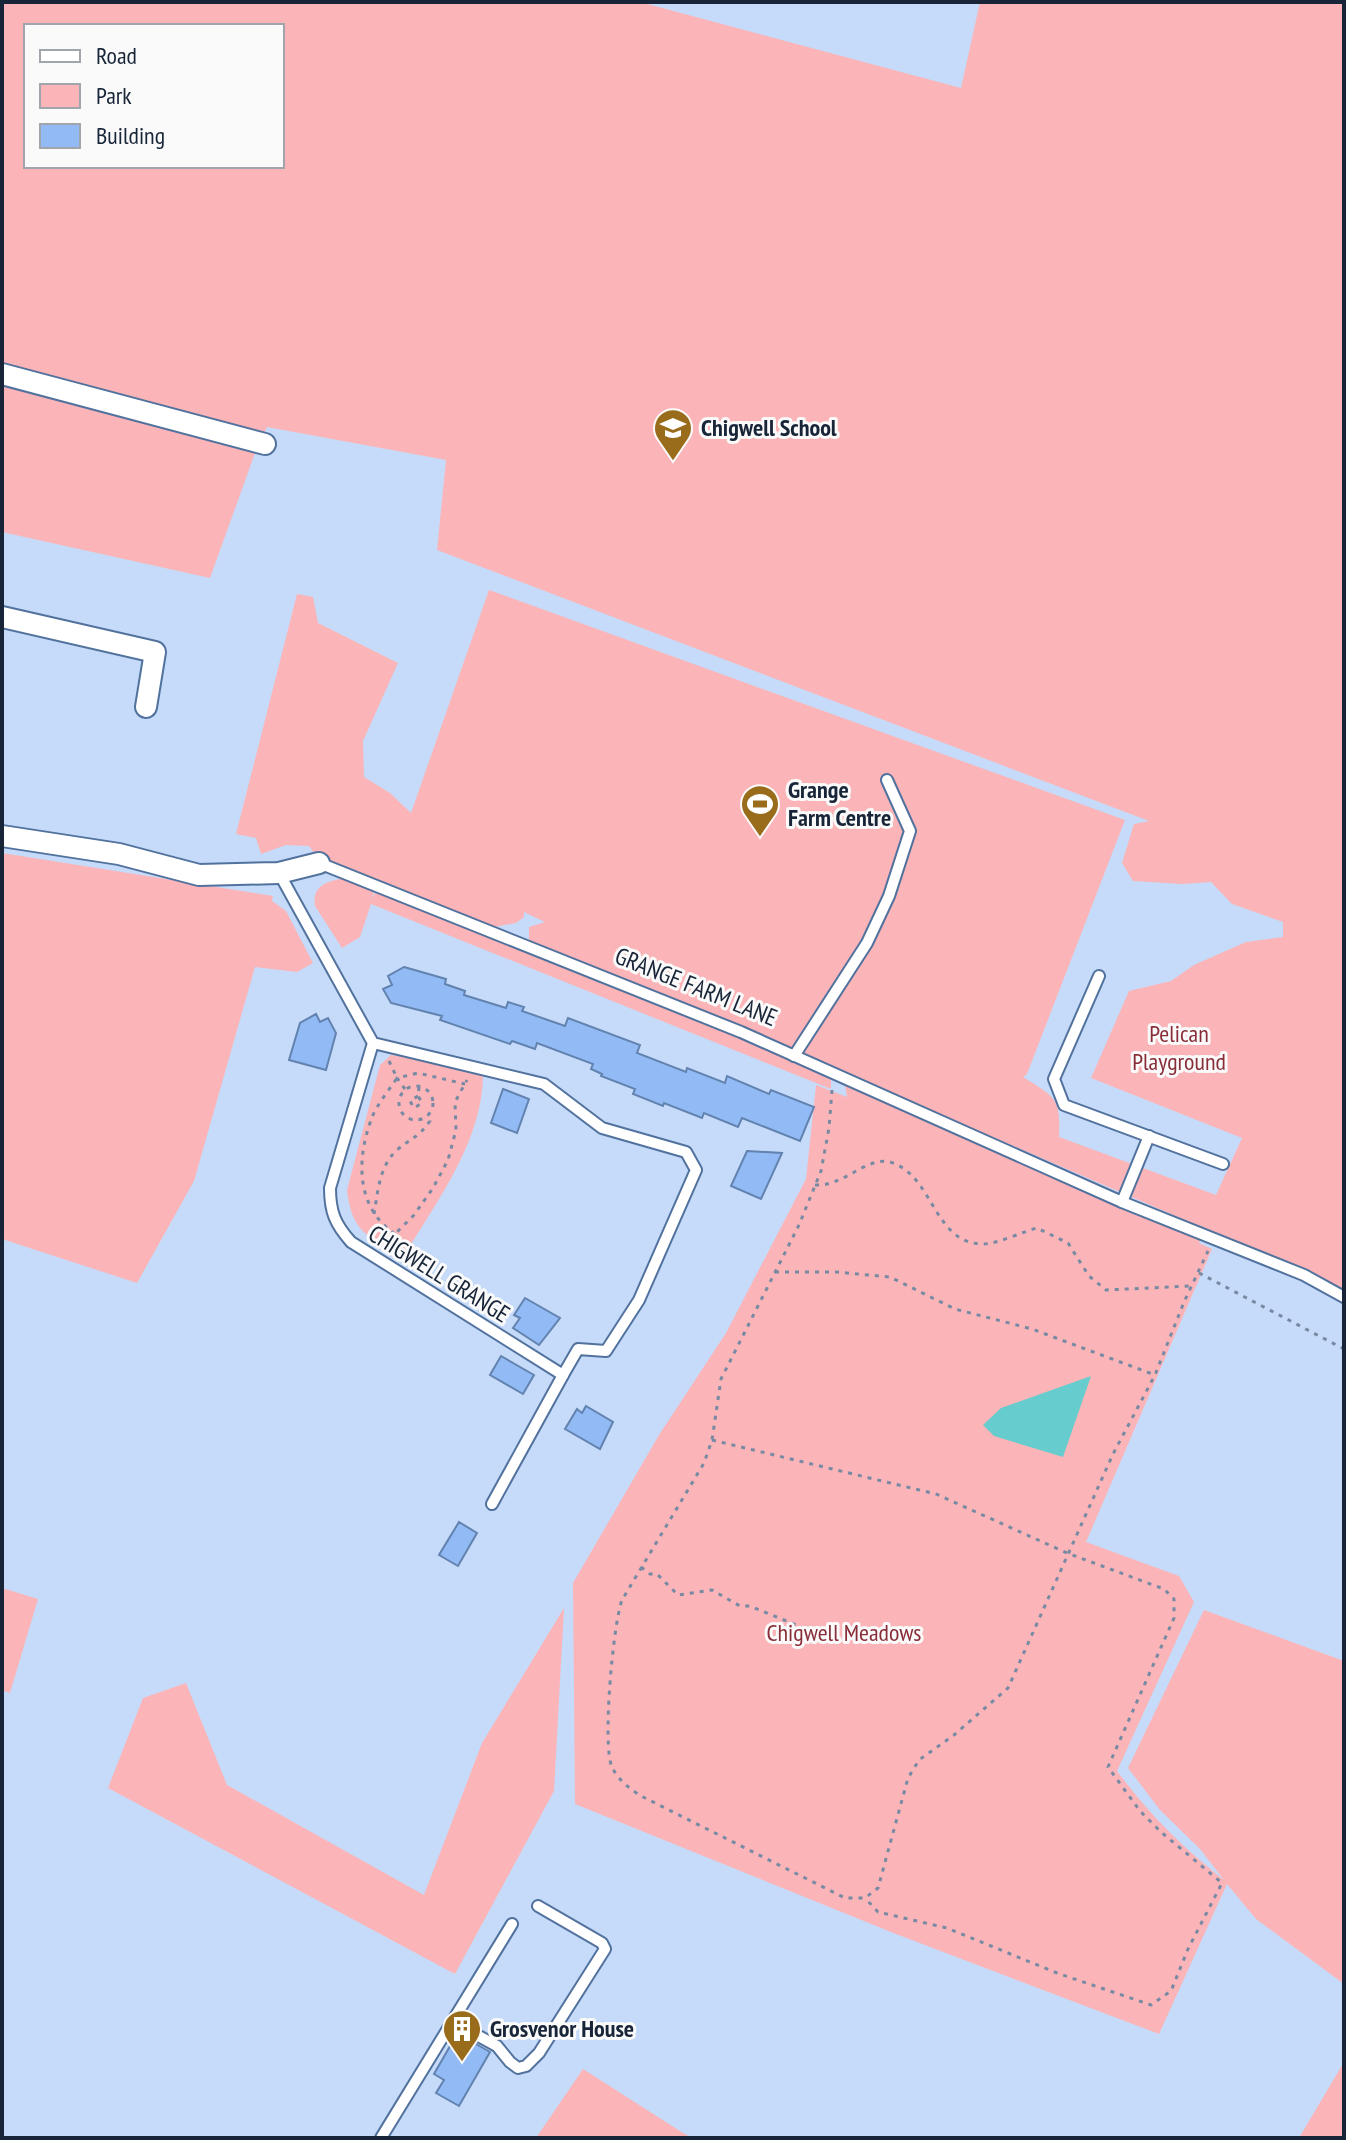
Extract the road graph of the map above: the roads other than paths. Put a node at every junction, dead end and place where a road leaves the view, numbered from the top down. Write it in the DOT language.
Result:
graph roads {
  1 [pos="2,374"];
  2 [pos="265,444"];
  3 [pos="2,617"];
  4 [pos="146,707"];
  5 [pos="887,780"];
  6 [pos="2,836"];
  7 [pos="319,863"];
  8 [pos="279,873"];
  9 [pos="1099,976"];
  10 [pos="373,1043"];
  11 [pos="794,1056"];
  12 [pos="1149,1136"];
  13 [pos="1223,1164"];
  14 [pos="1122,1202"];
  15 [pos="1344,1297"];
  16 [pos="563,1375"];
  17 [pos="492,1504"];
  18 [pos="538,1906"];
  19 [pos="512,1924"];
  20 [pos="453,2022"];
  21 [pos="381,2138"];
  1 -- 2 [label="street"];
  3 -- 4 [label="street"];
  5 -- 11 [label="lane"];
  6 -- 8 [label="street, GRANGE FARM LANE"];
  7 -- 8 [label="street, GRANGE FARM LANE"];
  7 -- 11 [label="lane, GRANGE FARM LANE"];
  8 -- 10 [label="lane"];
  9 -- 12 [label="lane"];
  10 -- 16 [label="lane, CHIGWELL GRANGE"];
  10 -- 16 [label="lane"];
  11 -- 14 [label="lane, GRANGE FARM LANE"];
  12 -- 13 [label="lane"];
  12 -- 14 [label="lane"];
  14 -- 15 [label="lane, GRANGE FARM LANE"];
  16 -- 17 [label="lane"];
  18 -- 20 [label="lane"];
  19 -- 20 [label="lane"];
  20 -- 21 [label="lane"];
}
